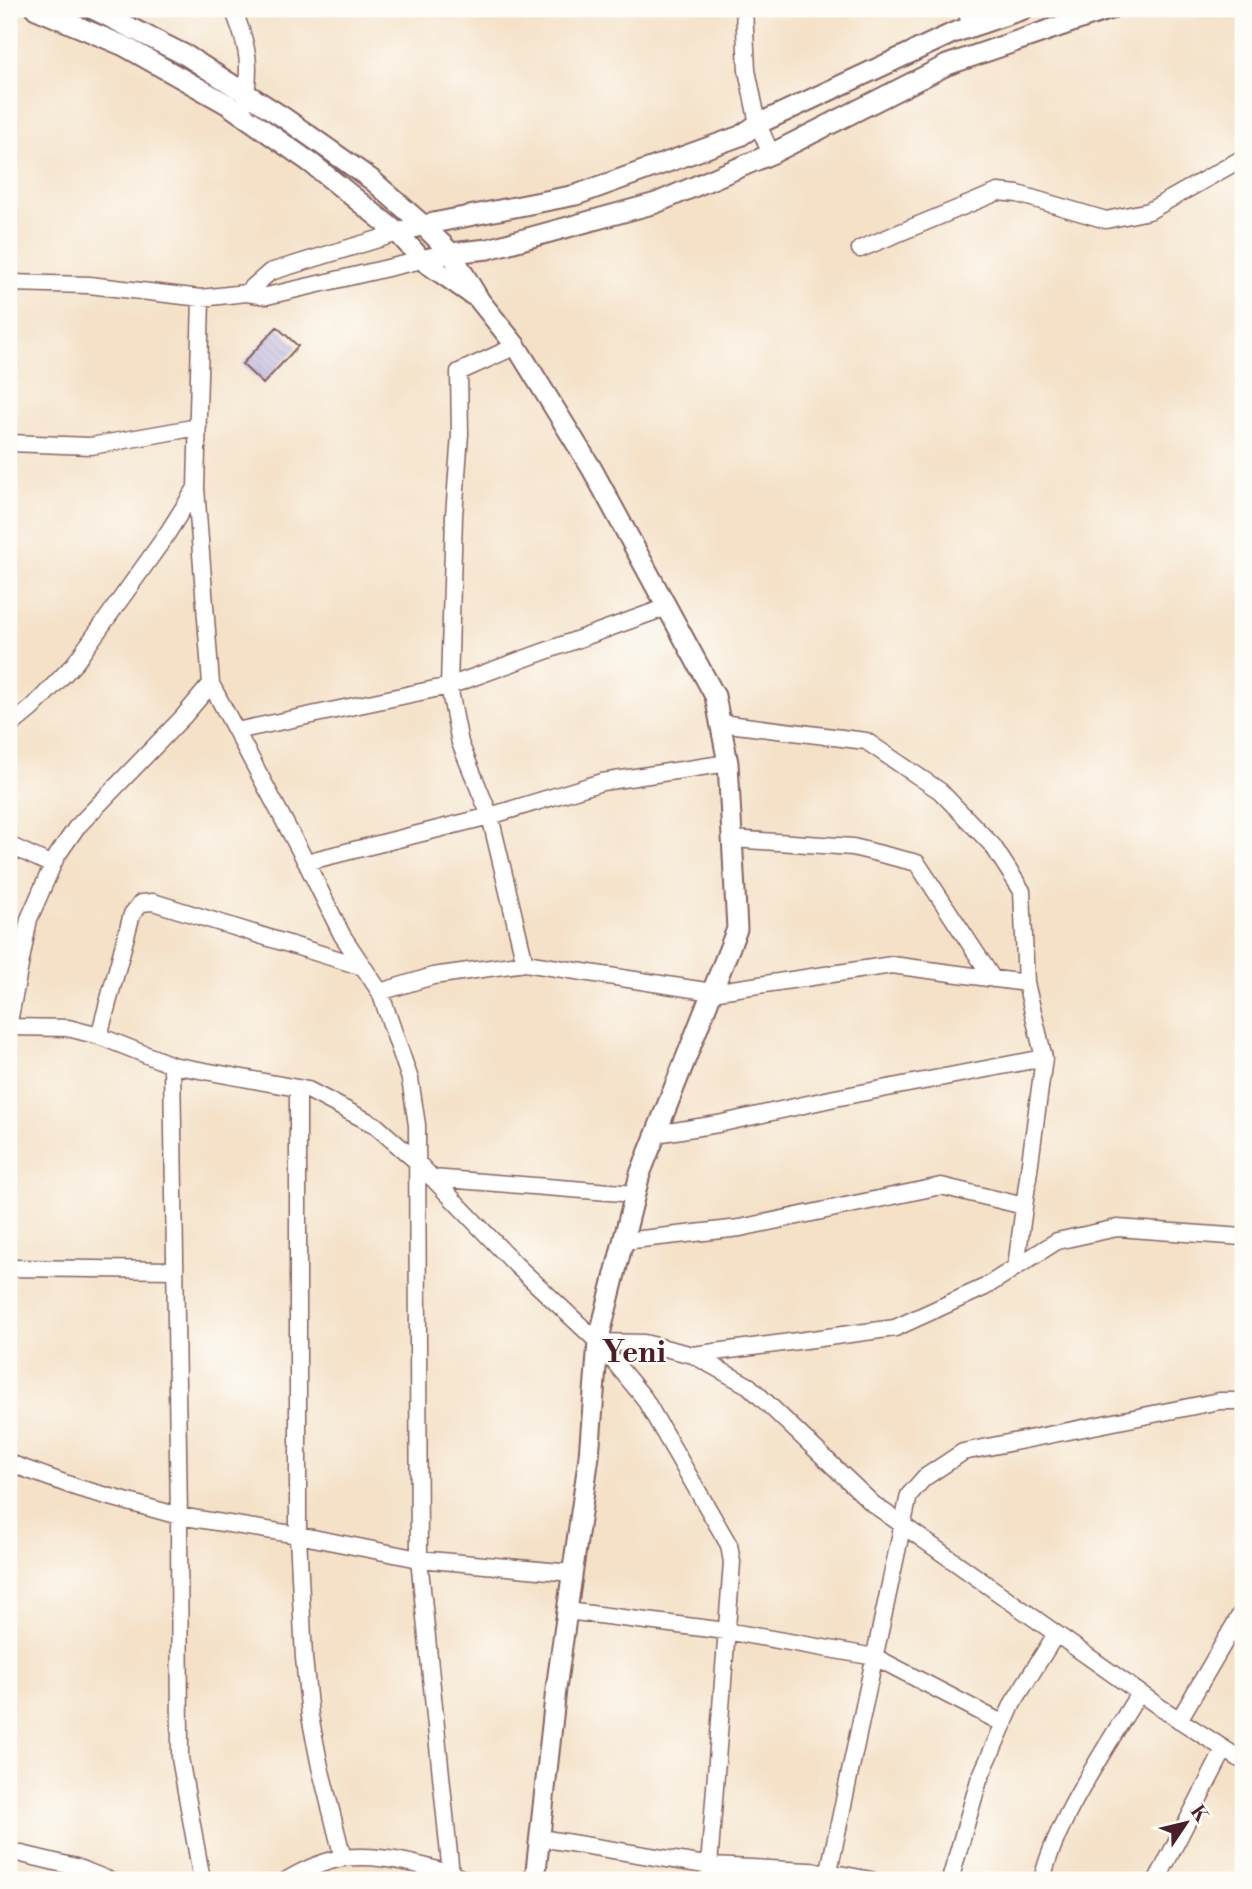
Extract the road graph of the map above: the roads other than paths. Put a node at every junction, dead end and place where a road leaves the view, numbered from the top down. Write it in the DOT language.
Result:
graph roads {
  1 [pos="36,9"];
  2 [pos="93,9"];
  3 [pos="233,9"];
  4 [pos="744,9"];
  5 [pos="1024,9"];
  6 [pos="1110,9"];
  7 [pos="969,18"];
  8 [pos="246,94"];
  9 [pos="243,115"];
  10 [pos="758,124"];
  11 [pos="771,154"];
  12 [pos="1243,158"];
  13 [pos="423,225"];
  14 [pos="398,233"];
  15 [pos="860,248"];
  16 [pos="451,253"];
  17 [pos="422,260"];
  18 [pos="9,283"];
  19 [pos="246,293"];
  20 [pos="201,298"];
  21 [pos="480,301"];
  22 [pos="516,346"];
  23 [pos="198,427"];
  24 [pos="9,443"];
  25 [pos="196,488"];
  26 [pos="667,607"];
  27 [pos="211,684"];
  28 [pos="450,686"];
  29 [pos="720,723"];
  30 [pos="9,727"];
  31 [pos="236,731"];
  32 [pos="728,763"];
  33 [pos="490,816"];
  34 [pos="732,839"];
  35 [pos="9,845"];
  36 [pos="306,862"];
  37 [pos="52,865"];
  38 [pos="525,962"];
  39 [pos="363,967"];
  40 [pos="993,979"];
  41 [pos="1026,983"];
  42 [pos="380,992"];
  43 [pos="712,992"];
  44 [pos="9,1025"];
  45 [pos="99,1036"];
  46 [pos="1044,1058"];
  47 [pos="172,1065"];
  48 [pos="298,1088"];
  49 [pos="656,1134"];
  50 [pos="416,1161"];
  51 [pos="432,1178"];
  52 [pos="635,1194"];
  53 [pos="1024,1206"];
  54 [pos="1243,1237"];
  55 [pos="624,1241"];
  56 [pos="1016,1267"];
  57 [pos="9,1268"];
  58 [pos="175,1270"];
  59 [pos="598,1342"];
  60 [pos="693,1355"];
  61 [pos="1243,1401"];
  62 [pos="9,1463"];
  63 [pos="179,1516"];
  64 [pos="901,1524"];
  65 [pos="298,1535"];
  66 [pos="419,1559"];
  67 [pos="572,1573"];
  68 [pos="1243,1610"];
  69 [pos="567,1611"];
  70 [pos="726,1631"];
  71 [pos="1056,1634"];
  72 [pos="875,1657"];
  73 [pos="1139,1693"];
  74 [pos="1179,1720"];
  75 [pos="1004,1724"];
  76 [pos="1224,1750"];
  77 [pos="1243,1761"];
  78 [pos="541,1838"];
  79 [pos="9,1852"];
  80 [pos="344,1858"];
  81 [pos="710,1873"];
  82 [pos="451,1874"];
  83 [pos="828,1876"];
  84 [pos="109,1880"];
  85 [pos="202,1880"];
  86 [pos="287,1880"];
  87 [pos="468,1880"];
  88 [pos="535,1880"];
  89 [pos="871,1880"];
  90 [pos="950,1880"];
  91 [pos="1042,1880"];
  92 [pos="1157,1880"];
  1 -- 9 [label="street"];
  2 -- 8 [label="street"];
  3 -- 8 [label="street"];
  4 -- 10 [label="street"];
  5 -- 7 [label="street"];
  6 -- 11 [label="street"];
  7 -- 10 [label="street"];
  8 -- 9 [label="street"];
  8 -- 13 [label="street"];
  9 -- 14 [label="street"];
  10 -- 11 [label="street"];
  10 -- 13 [label="street"];
  11 -- 16 [label="street"];
  12 -- 15 [label="street"];
  13 -- 14 [label="street"];
  13 -- 16 [label="street"];
  14 -- 17 [label="street"];
  14 -- 19 [label="street"];
  16 -- 17 [label="street"];
  16 -- 21 [label="street"];
  17 -- 19 [label="street"];
  17 -- 21 [label="street"];
  18 -- 20 [label="street"];
  19 -- 20 [label="street"];
  20 -- 23 [label="street"];
  21 -- 22 [label="street"];
  22 -- 26 [label="street"];
  22 -- 28 [label="street"];
  23 -- 24 [label="street"];
  23 -- 25 [label="street"];
  25 -- 27 [label="street"];
  25 -- 30 [label="street"];
  26 -- 28 [label="street"];
  26 -- 29 [label="street"];
  27 -- 31 [label="street"];
  27 -- 37 [label="street"];
  28 -- 31 [label="street"];
  28 -- 33 [label="street"];
  29 -- 32 [label="street"];
  29 -- 41 [label="street"];
  31 -- 36 [label="street"];
  32 -- 33 [label="street"];
  32 -- 34 [label="street"];
  33 -- 36 [label="street"];
  33 -- 38 [label="street"];
  34 -- 40 [label="street"];
  34 -- 43 [label="street"];
  35 -- 37 [label="street"];
  36 -- 39 [label="street"];
  37 -- 44 [label="street"];
  38 -- 42 [label="street"];
  38 -- 43 [label="street"];
  39 -- 42 [label="street"];
  39 -- 45 [label="street"];
  40 -- 41 [label="street"];
  40 -- 43 [label="street"];
  41 -- 46 [label="street"];
  42 -- 50 [label="street"];
  43 -- 49 [label="street"];
  44 -- 45 [label="street"];
  45 -- 47 [label="street"];
  46 -- 49 [label="street"];
  46 -- 53 [label="street"];
  47 -- 48 [label="street"];
  47 -- 58 [label="street"];
  48 -- 50 [label="street"];
  48 -- 65 [label="street"];
  49 -- 52 [label="street"];
  50 -- 51 [label="street"];
  50 -- 66 [label="street"];
  51 -- 52 [label="street"];
  51 -- 59 [label="street"];
  52 -- 55 [label="street"];
  53 -- 55 [label="street"];
  53 -- 56 [label="street"];
  54 -- 56 [label="street"];
  55 -- 59 [label="street"];
  56 -- 60 [label="street"];
  57 -- 58 [label="street"];
  58 -- 63 [label="street"];
  59 -- 60 [label="street"];
  59 -- 67 [label="street"];
  59 -- 70 [label="street"];
  60 -- 64 [label="street"];
  61 -- 64 [label="street"];
  62 -- 63 [label="street"];
  63 -- 65 [label="street"];
  63 -- 85 [label="street"];
  64 -- 71 [label="street"];
  64 -- 72 [label="street"];
  65 -- 66 [label="street"];
  65 -- 80 [label="street"];
  66 -- 67 [label="street"];
  66 -- 82 [label="street"];
  67 -- 69 [label="street"];
  68 -- 74 [label="street"];
  69 -- 70 [label="street"];
  69 -- 78 [label="street"];
  70 -- 72 [label="street"];
  70 -- 81 [label="street"];
  71 -- 73 [label="street"];
  71 -- 75 [label="street"];
  72 -- 75 [label="street"];
  72 -- 83 [label="street"];
  73 -- 74 [label="street"];
  73 -- 91 [label="street"];
  74 -- 76 [label="street"];
  75 -- 90 [label="street"];
  76 -- 77 [label="street"];
  76 -- 92 [label="street"];
  78 -- 81 [label="street"];
  78 -- 88 [label="street"];
  79 -- 84 [label="street"];
  80 -- 82 [label="street"];
  80 -- 86 [label="street"];
  81 -- 83 [label="street"];
  82 -- 87 [label="street"];
  83 -- 89 [label="street"];
}
